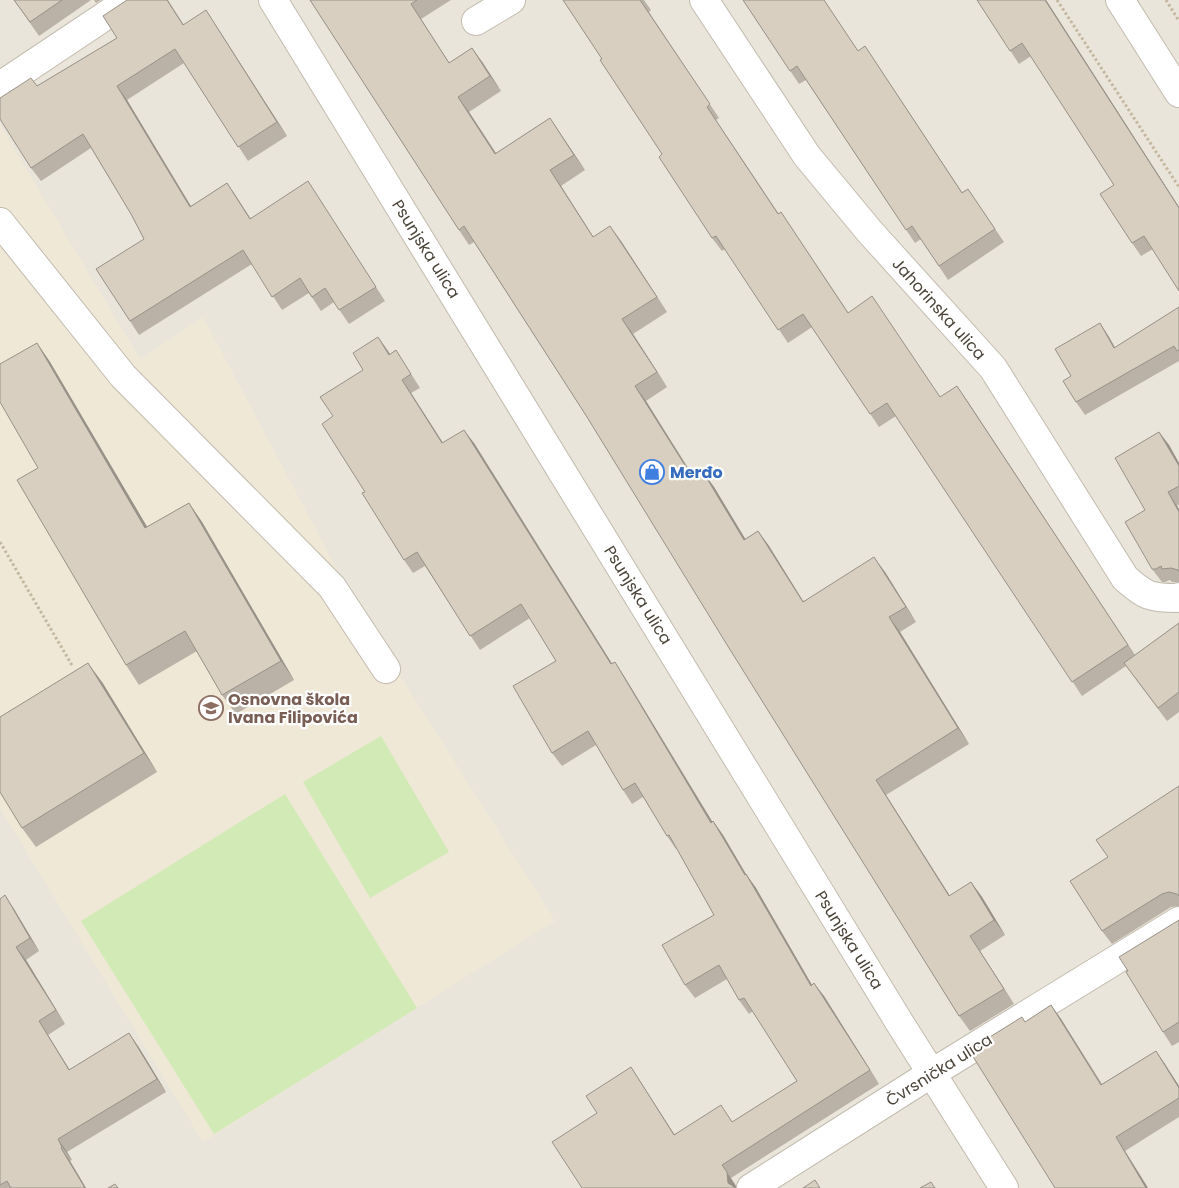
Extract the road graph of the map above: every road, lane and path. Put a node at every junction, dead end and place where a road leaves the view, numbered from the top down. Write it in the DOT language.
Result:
graph roads {
  1 [pos="129,0"];
  2 [pos="273,0"];
  3 [pos="510,0"];
  4 [pos="704,0"];
  5 [pos="1058,0"];
  6 [pos="1120,0"];
  7 [pos="1166,0"];
  8 [pos="1179,21"];
  9 [pos="476,22"];
  10 [pos="0,86"];
  11 [pos="1179,93"];
  12 [pos="1179,187"];
  13 [pos="0,222"];
  14 [pos="0,542"];
  15 [pos="1179,597"];
  16 [pos="73,667"];
  17 [pos="386,669"];
  18 [pos="1179,921"];
  19 [pos="932,1073"];
  20 [pos="751,1188"];
  21 [pos="1004,1188"];
  1 -- 10 [label="street"];
  2 -- 19 [label="street, Psunjska ulica"];
  3 -- 9 [label="street"];
  4 -- 15 [label="street, Jahorinska ulica"];
  5 -- 12 [label="path"];
  6 -- 11 [label="street"];
  7 -- 8 [label="path"];
  13 -- 17 [label="street"];
  14 -- 16 [label="path"];
  18 -- 19 [label="street, Čvrsnička ulica"];
  19 -- 20 [label="street, Čvrsnička ulica"];
  19 -- 21 [label="street, Psunjska ulica"];
}
